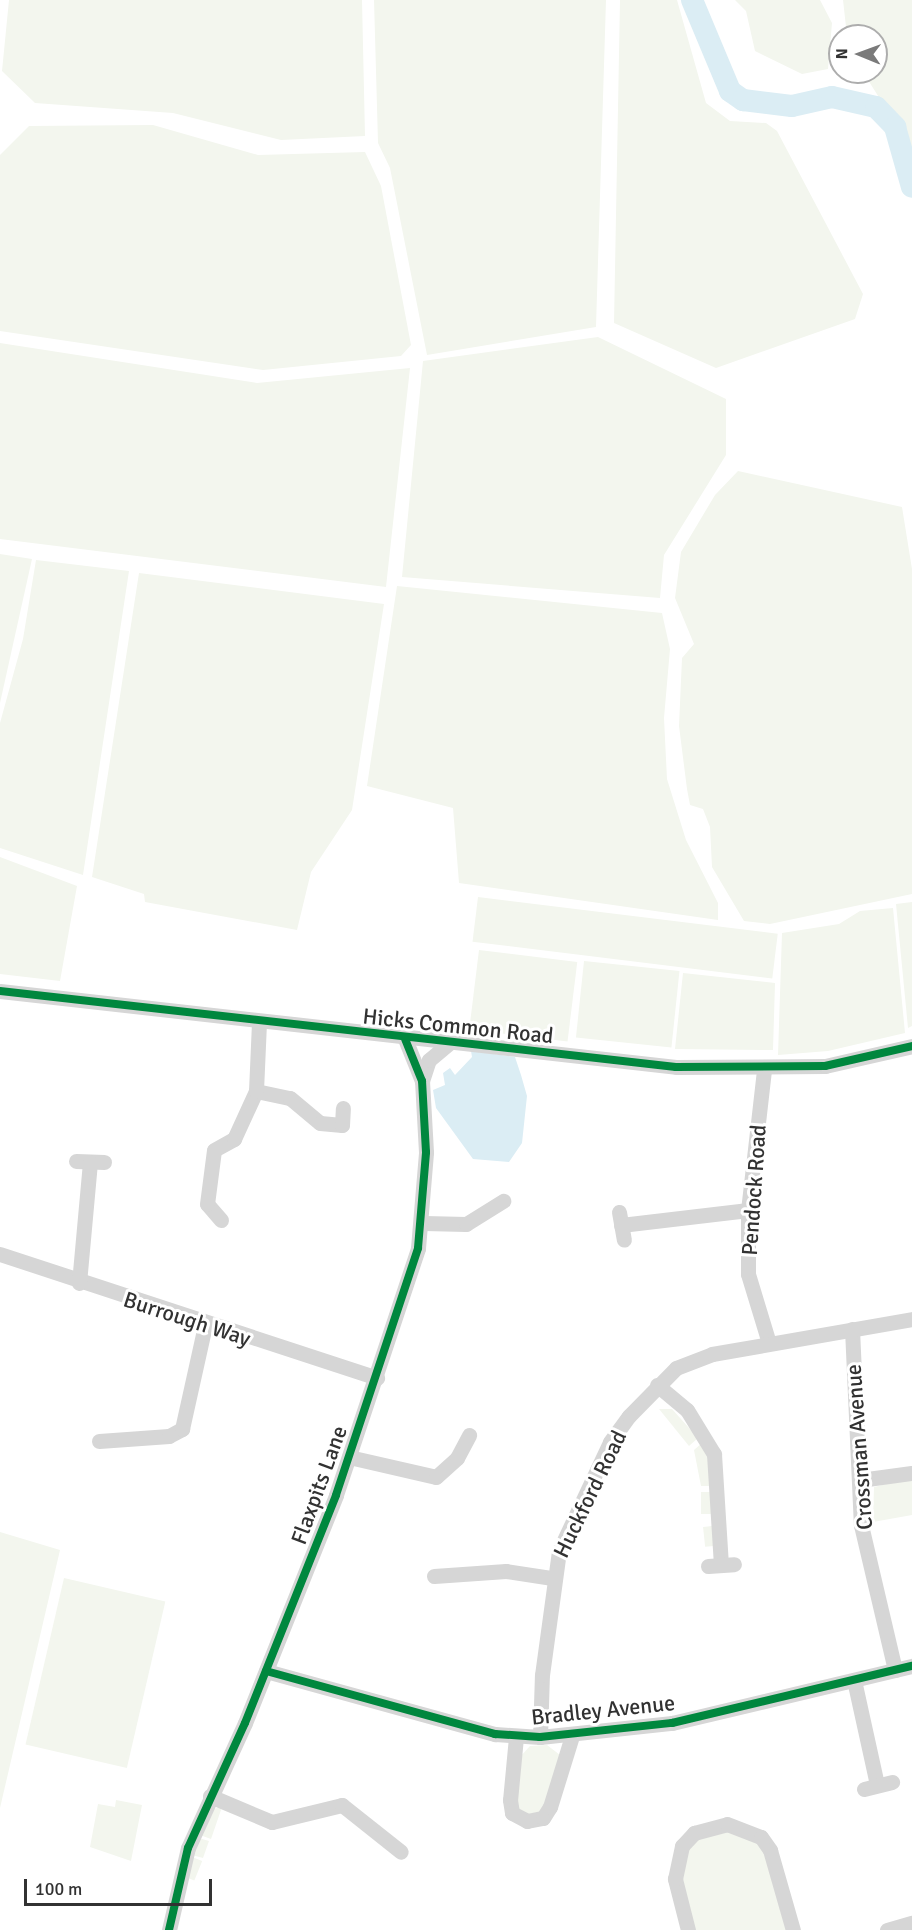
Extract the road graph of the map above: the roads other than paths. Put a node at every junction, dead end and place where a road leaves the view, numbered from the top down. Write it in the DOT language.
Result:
graph roads {
  1 [pos="0,991"];
  2 [pos="260,1022"];
  3 [pos="405,1039"];
  4 [pos="449,1043"];
  5 [pos="912,1046"];
  6 [pos="764,1070"];
  7 [pos="422,1081"];
  8 [pos="256,1091"];
  9 [pos="343,1108"];
  10 [pos="90,1162"];
  11 [pos="503,1201"];
  12 [pos="748,1210"];
  13 [pos="221,1220"];
  14 [pos="424,1222"];
  15 [pos="621,1226"];
  16 [pos="0,1254"];
  17 [pos="79,1283"];
  18 [pos="912,1319"];
  19 [pos="205,1325"];
  20 [pos="852,1329"];
  21 [pos="769,1343"];
  22 [pos="377,1378"];
  23 [pos="657,1385"];
  24 [pos="469,1436"];
  25 [pos="99,1441"];
  26 [pos="349,1458"];
  27 [pos="912,1473"];
  28 [pos="860,1480"];
  29 [pos="721,1565"];
  30 [pos="552,1578"];
  31 [pos="443,1580"];
  32 [pos="912,1666"];
  33 [pos="895,1670"];
  34 [pos="266,1671"];
  35 [pos="854,1680"];
  36 [pos="572,1736"];
  37 [pos="516,1737"];
  38 [pos="540,1737"];
  39 [pos="892,1782"];
  40 [pos="210,1796"];
  41 [pos="401,1852"];
  42 [pos="912,1923"];
  43 [pos="169,1930"];
  44 [pos="688,1930"];
  45 [pos="793,1930"];
  46 [pos="886,1930"];
  1 -- 2 [label="street, Hicks Common Road"];
  2 -- 3 [label="street, Hicks Common Road"];
  2 -- 8 [label="street"];
  3 -- 4 [label="street, Hicks Common Road"];
  3 -- 7 [label="street, Flaxpits Lane"];
  4 -- 6 [label="street, Hicks Common Road"];
  4 -- 7 [label="street, Flaxpits Lane"];
  5 -- 6 [label="street, Hicks Common Road"];
  6 -- 12 [label="street, Pendock Road"];
  7 -- 14 [label="street, Flaxpits Lane"];
  8 -- 9 [label="street"];
  8 -- 13 [label="street"];
  10 -- 17 [label="street"];
  11 -- 14 [label="street"];
  12 -- 15 [label="street"];
  12 -- 21 [label="street, Pendock Road"];
  14 -- 22 [label="street, Flaxpits Lane"];
  16 -- 17 [label="street, Burrough Way"];
  17 -- 19 [label="street, Burrough Way"];
  18 -- 20 [label="street, Huckford Road"];
  19 -- 22 [label="street, Burrough Way"];
  19 -- 25 [label="street"];
  20 -- 21 [label="street, Huckford Road"];
  20 -- 28 [label="street, Crossman Avenue"];
  21 -- 23 [label="street, Huckford Road"];
  22 -- 26 [label="street, Flaxpits Lane"];
  23 -- 29 [label="street"];
  23 -- 30 [label="street, Huckford Road"];
  24 -- 26 [label="street, Flaxpits Lane"];
  26 -- 34 [label="street, Flaxpits Lane"];
  27 -- 28 [label="street"];
  28 -- 33 [label="street, Crossman Avenue"];
  30 -- 31 [label="street"];
  30 -- 38 [label="street, Huckford Road"];
  32 -- 33 [label="street, Bradley Avenue"];
  33 -- 35 [label="street, Bradley Avenue"];
  34 -- 37 [label="street, Bradley Avenue"];
  34 -- 40 [label="street, Flaxpits Lane"];
  35 -- 36 [label="street, Bradley Avenue"];
  35 -- 39 [label="street"];
  36 -- 37 [label="street, Bradley Avenue"];
  36 -- 38 [label="street, Bradley Avenue"];
  37 -- 38 [label="street, Bradley Avenue"];
  40 -- 41 [label="street"];
  40 -- 43 [label="street, Flaxpits Lane"];
  42 -- 46 [label="street"];
  44 -- 45 [label="street"];
}
